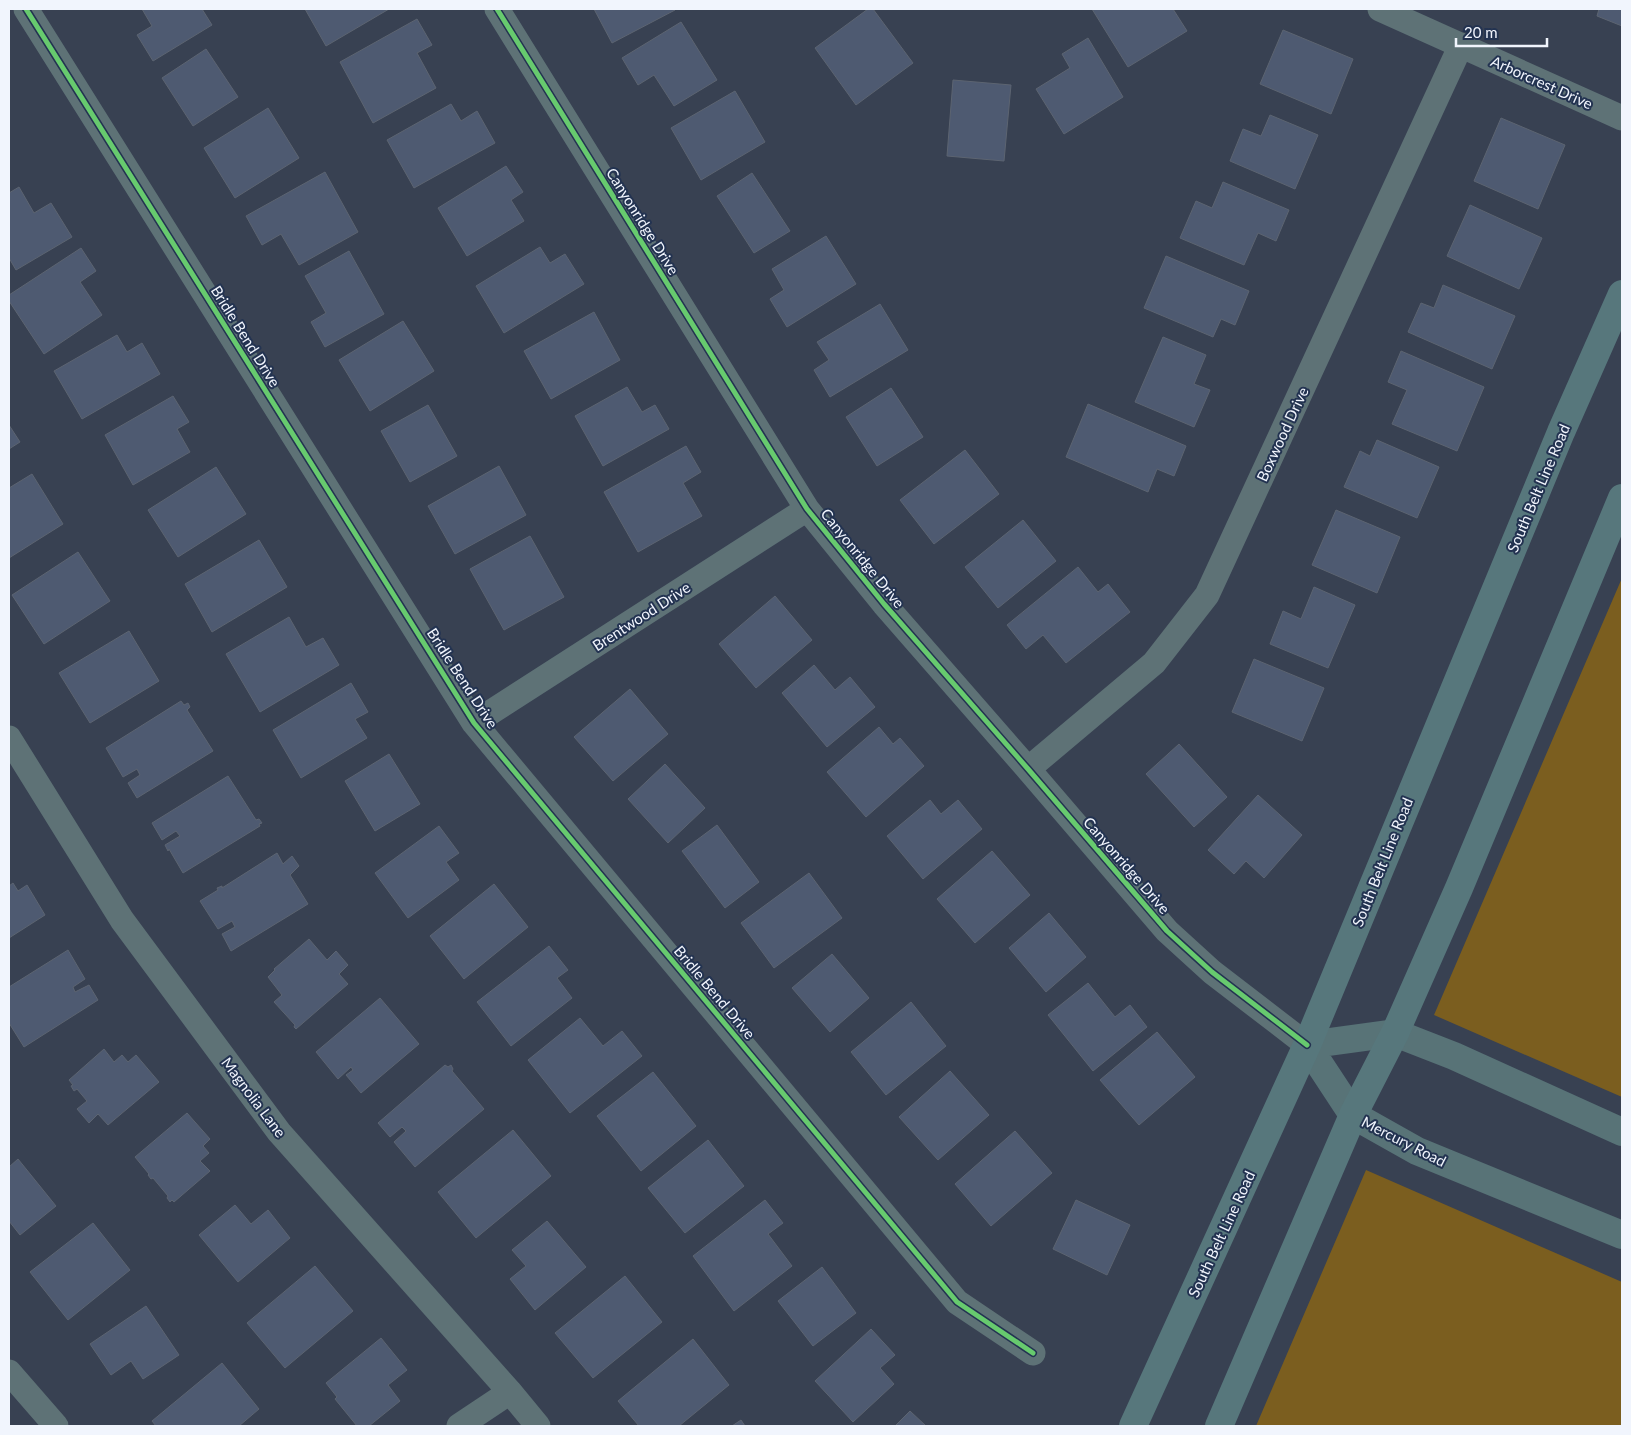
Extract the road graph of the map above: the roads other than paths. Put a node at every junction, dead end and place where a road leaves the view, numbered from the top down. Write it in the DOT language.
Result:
graph roads {
  1 [pos="26,9"];
  2 [pos="497,9"];
  3 [pos="1380,9"];
  4 [pos="1461,45"];
  5 [pos="1622,118"];
  6 [pos="1622,294"];
  7 [pos="1622,498"];
  8 [pos="807,510"];
  9 [pos="474,723"];
  10 [pos="9,738"];
  11 [pos="1028,769"];
  12 [pos="1394,1033"];
  13 [pos="1307,1045"];
  14 [pos="1354,1116"];
  15 [pos="1622,1132"];
  16 [pos="1622,1235"];
  17 [pos="1033,1353"];
  18 [pos="9,1372"];
  19 [pos="510,1392"];
  20 [pos="56,1426"];
  21 [pos="460,1426"];
  22 [pos="538,1426"];
  23 [pos="1133,1426"];
  24 [pos="1219,1426"];
  1 -- 9 [label="street, Bridle Bend Drive"];
  2 -- 8 [label="street, Canyonridge Drive"];
  3 -- 4 [label="street, Arborcrest Drive"];
  4 -- 5 [label="street, Arborcrest Drive"];
  4 -- 11 [label="street, Boxwood Drive"];
  6 -- 13 [label="main road, South Belt Line Road"];
  7 -- 12 [label="main road"];
  8 -- 9 [label="street, Brentwood Drive"];
  8 -- 11 [label="street, Canyonridge Drive"];
  9 -- 17 [label="street, Bridle Bend Drive"];
  10 -- 19 [label="street, Magnolia Lane"];
  11 -- 13 [label="street, Canyonridge Drive"];
  12 -- 13 [label="main road"];
  12 -- 14 [label="main road"];
  12 -- 15 [label="main road"];
  13 -- 14 [label="main road, Mercury Road"];
  13 -- 23 [label="main road, South Belt Line Road"];
  14 -- 16 [label="main road, Mercury Road"];
  14 -- 24 [label="main road"];
  18 -- 20 [label="street"];
  19 -- 21 [label="street"];
  19 -- 22 [label="street, Magnolia Lane"];
}
